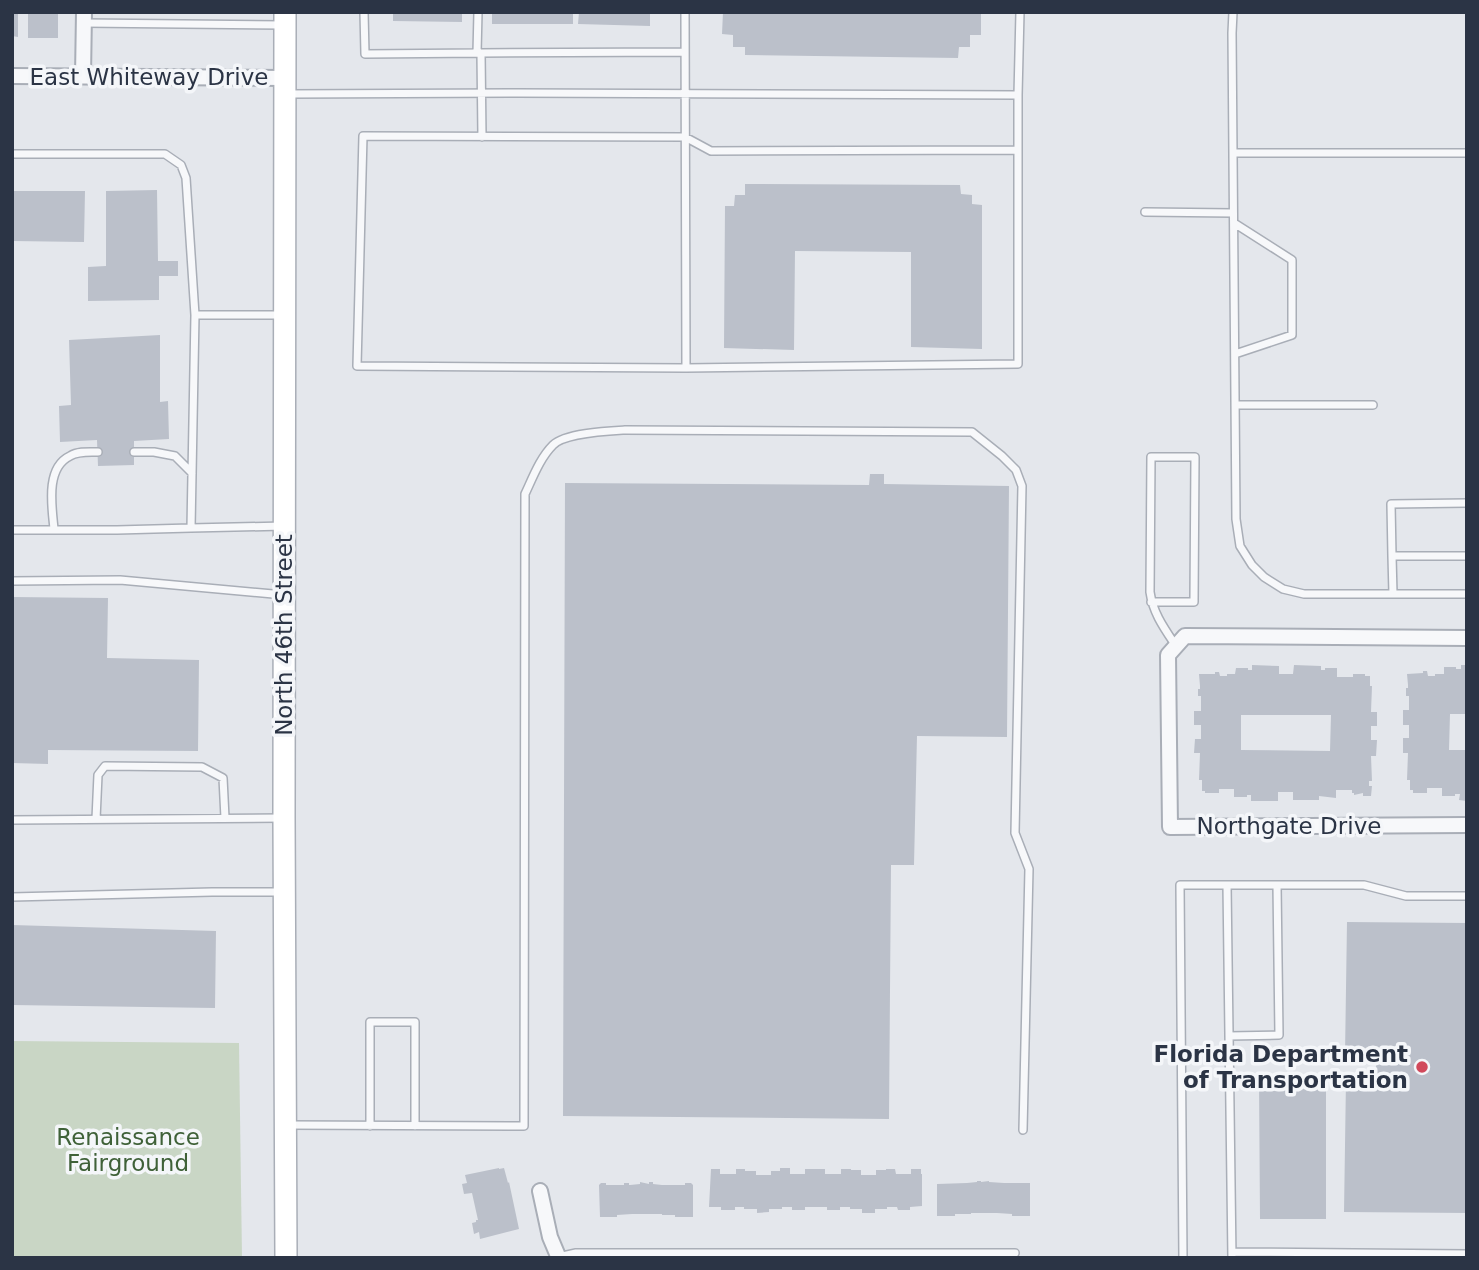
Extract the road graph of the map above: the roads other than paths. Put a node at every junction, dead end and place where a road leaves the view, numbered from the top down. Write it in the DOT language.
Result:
graph roads {
  1 [pos="364,12"];
  2 [pos="478,12"];
  3 [pos="685,12"];
  4 [pos="1020,12"];
  5 [pos="1233,12"];
  6 [pos="84,18"];
  7 [pos="285,19"];
  8 [pos="685,52"];
  9 [pos="479,53"];
  10 [pos="12,76"];
  11 [pos="83,76"];
  12 [pos="285,86"];
  13 [pos="482,93"];
  14 [pos="685,94"];
  15 [pos="1018,95"];
  16 [pos="482,137"];
  17 [pos="685,137"];
  18 [pos="1018,150"];
  19 [pos="1233,153"];
  20 [pos="1467,153"];
  21 [pos="12,154"];
  22 [pos="1145,212"];
  23 [pos="1233,213"];
  24 [pos="1234,223"];
  25 [pos="194,315"];
  26 [pos="285,315"];
  27 [pos="1235,354"];
  28 [pos="686,368"];
  29 [pos="1235,405"];
  30 [pos="1373,405"];
  31 [pos="98,452"];
  32 [pos="134,452"];
  33 [pos="192,473"];
  34 [pos="1467,503"];
  35 [pos="284,526"];
  36 [pos="191,528"];
  37 [pos="54,529"];
  38 [pos="12,530"];
  39 [pos="1392,556"];
  40 [pos="1467,556"];
  41 [pos="12,581"];
  42 [pos="1393,594"];
  43 [pos="1467,594"];
  44 [pos="284,595"];
  45 [pos="1151,602"];
  46 [pos="1467,638"];
  47 [pos="1176,646"];
  48 [pos="225,818"];
  49 [pos="284,818"];
  50 [pos="96,819"];
  51 [pos="12,820"];
  52 [pos="1467,825"];
  53 [pos="1227,885"];
  54 [pos="1277,885"];
  55 [pos="285,892"];
  56 [pos="1467,896"];
  57 [pos="12,897"];
  58 [pos="1229,1036"];
  59 [pos="285,1125"];
  60 [pos="370,1126"];
  61 [pos="415,1126"];
  62 [pos="1023,1130"];
  63 [pos="540,1191"];
  64 [pos="1014,1253"];
  65 [pos="1467,1254"];
  66 [pos="678,1255"];
  67 [pos="1232,1255"];
  68 [pos="882,1256"];
  69 [pos="558,1257"];
  70 [pos="286,1258"];
  71 [pos="1183,1258"];
  1 -- 9 [label="lane"];
  2 -- 9 [label="lane"];
  3 -- 8 [label="lane"];
  4 -- 15 [label="lane"];
  5 -- 19 [label="lane"];
  6 -- 7 [label="lane"];
  6 -- 11 [label="street"];
  7 -- 12 [label="street, North 46th Street"];
  8 -- 9 [label="lane"];
  8 -- 14 [label="lane"];
  9 -- 13 [label="lane"];
  10 -- 11 [label="street, East Whiteway Drive"];
  11 -- 12 [label="street, East Whiteway Drive"];
  12 -- 13 [label="lane"];
  12 -- 26 [label="street, North 46th Street"];
  13 -- 14 [label="lane"];
  13 -- 16 [label="lane"];
  14 -- 15 [label="lane"];
  14 -- 17 [label="lane"];
  15 -- 18 [label="lane"];
  16 -- 17 [label="lane"];
  16 -- 28 [label="lane"];
  17 -- 18 [label="lane"];
  17 -- 28 [label="lane"];
  18 -- 28 [label="lane"];
  19 -- 20 [label="lane"];
  19 -- 23 [label="lane"];
  21 -- 25 [label="lane"];
  22 -- 23 [label="lane"];
  23 -- 24 [label="lane"];
  24 -- 27 [label="lane"];
  24 -- 27 [label="lane"];
  25 -- 26 [label="lane"];
  25 -- 33 [label="lane"];
  26 -- 35 [label="street, North 46th Street"];
  27 -- 29 [label="lane"];
  29 -- 30 [label="lane"];
  29 -- 42 [label="lane"];
  31 -- 37 [label="lane"];
  32 -- 33 [label="lane"];
  33 -- 36 [label="lane"];
  34 -- 39 [label="lane"];
  35 -- 36 [label="lane"];
  35 -- 44 [label="street, North 46th Street"];
  36 -- 37 [label="lane"];
  37 -- 38 [label="lane"];
  39 -- 40 [label="lane"];
  39 -- 42 [label="lane"];
  41 -- 44 [label="lane"];
  42 -- 43 [label="lane"];
  44 -- 49 [label="street, North 46th Street"];
  45 -- 45 [label="lane"];
  45 -- 47 [label="lane"];
  46 -- 47 [label="street"];
  47 -- 52 [label="street, Northgate Drive"];
  48 -- 49 [label="lane"];
  48 -- 50 [label="lane"];
  48 -- 50 [label="lane"];
  49 -- 55 [label="street, North 46th Street"];
  50 -- 51 [label="lane"];
  53 -- 54 [label="lane"];
  53 -- 58 [label="lane"];
  53 -- 71 [label="lane"];
  54 -- 56 [label="lane"];
  54 -- 58 [label="lane"];
  55 -- 57 [label="lane"];
  55 -- 59 [label="street, North 46th Street"];
  58 -- 67 [label="lane"];
  59 -- 60 [label="lane"];
  59 -- 70 [label="street, North 46th Street"];
  60 -- 61 [label="lane"];
  60 -- 61 [label="lane"];
  61 -- 62 [label="lane"];
  63 -- 69 [label="street"];
  64 -- 68 [label="lane"];
  65 -- 67 [label="lane"];
  66 -- 68 [label="lane"];
  66 -- 69 [label="lane"];
}
